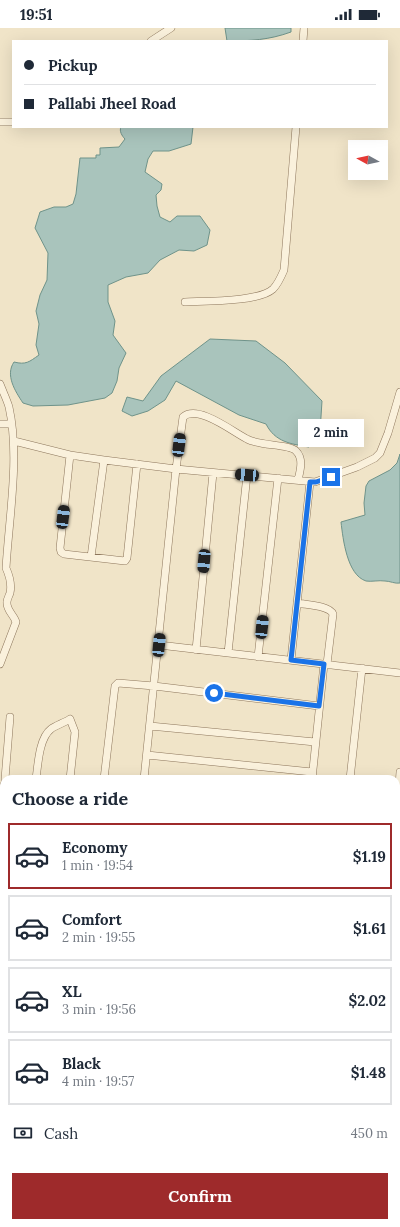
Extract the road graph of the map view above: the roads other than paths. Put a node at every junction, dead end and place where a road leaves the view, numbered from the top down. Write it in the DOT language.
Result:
graph roads {
  1 [pos="171,28"];
  2 [pos="304,28"];
  3 [pos="153,40"];
  4 [pos="303,40"];
  5 [pos="12,122"];
  6 [pos="0,124"];
  7 [pos="296,128"];
  8 [pos="185,302"];
  9 [pos="0,384"];
  10 [pos="400,392"];
  11 [pos="0,424"];
  12 [pos="11,424"];
  13 [pos="14,441"];
  14 [pos="70,455"];
  15 [pos="104,460"];
  16 [pos="137,464"];
  17 [pos="176,469"];
  18 [pos="213,472"];
  19 [pos="247,475"];
  20 [pos="278,478"];
  21 [pos="298,480"];
  22 [pos="313,482"];
  23 [pos="91,557"];
  24 [pos="297,603"];
  25 [pos="159,645"];
  26 [pos="196,650"];
  27 [pos="228,653"];
  28 [pos="258,657"];
  29 [pos="291,660"];
  30 [pos="0,664"];
  31 [pos="325,664"];
  32 [pos="362,668"];
  33 [pos="400,673"];
  34 [pos="154,686"];
  35 [pos="319,706"];
  36 [pos="10,717"];
  37 [pos="150,726"];
  38 [pos="316,742"];
  39 [pos="147,755"];
  40 [pos="4,775"];
  41 [pos="37,775"];
  42 [pos="70,775"];
  43 [pos="104,775"];
  44 [pos="144,775"];
  45 [pos="304,775"];
  46 [pos="312,775"];
  47 [pos="350,775"];
  48 [pos="400,1206"];
  49 [pos="400,1227"];
  1 -- 3 [label="street"];
  2 -- 4 [label="street"];
  5 -- 6 [label="street"];
  7 -- 8 [label="street"];
  9 -- 12 [label="street"];
  10 -- 22 [label="street"];
  11 -- 12 [label="street"];
  12 -- 13 [label="street"];
  13 -- 14 [label="street"];
  13 -- 30 [label="street"];
  14 -- 15 [label="street"];
  14 -- 23 [label="street"];
  15 -- 16 [label="street"];
  15 -- 23 [label="street"];
  16 -- 17 [label="street"];
  16 -- 23 [label="street"];
  17 -- 18 [label="street"];
  17 -- 21 [label="street"];
  17 -- 25 [label="street"];
  18 -- 19 [label="street"];
  18 -- 26 [label="street"];
  19 -- 20 [label="street"];
  19 -- 27 [label="street"];
  20 -- 21 [label="street"];
  20 -- 28 [label="street"];
  21 -- 22 [label="street"];
  22 -- 24 [label="street"];
  24 -- 29 [label="street"];
  24 -- 31 [label="street"];
  25 -- 26 [label="street"];
  25 -- 34 [label="street"];
  26 -- 27 [label="street"];
  27 -- 28 [label="street"];
  28 -- 29 [label="street"];
  29 -- 31 [label="street"];
  31 -- 32 [label="street"];
  31 -- 35 [label="street"];
  32 -- 33 [label="street"];
  32 -- 47 [label="street"];
  34 -- 35 [label="street"];
  34 -- 37 [label="street"];
  34 -- 43 [label="street"];
  35 -- 38 [label="street"];
  36 -- 40 [label="street"];
  37 -- 38 [label="street"];
  37 -- 39 [label="street"];
  38 -- 46 [label="street"];
  39 -- 44 [label="street"];
  39 -- 45 [label="street"];
  41 -- 42 [label="street"];
  48 -- 49 [label="street"];
}
